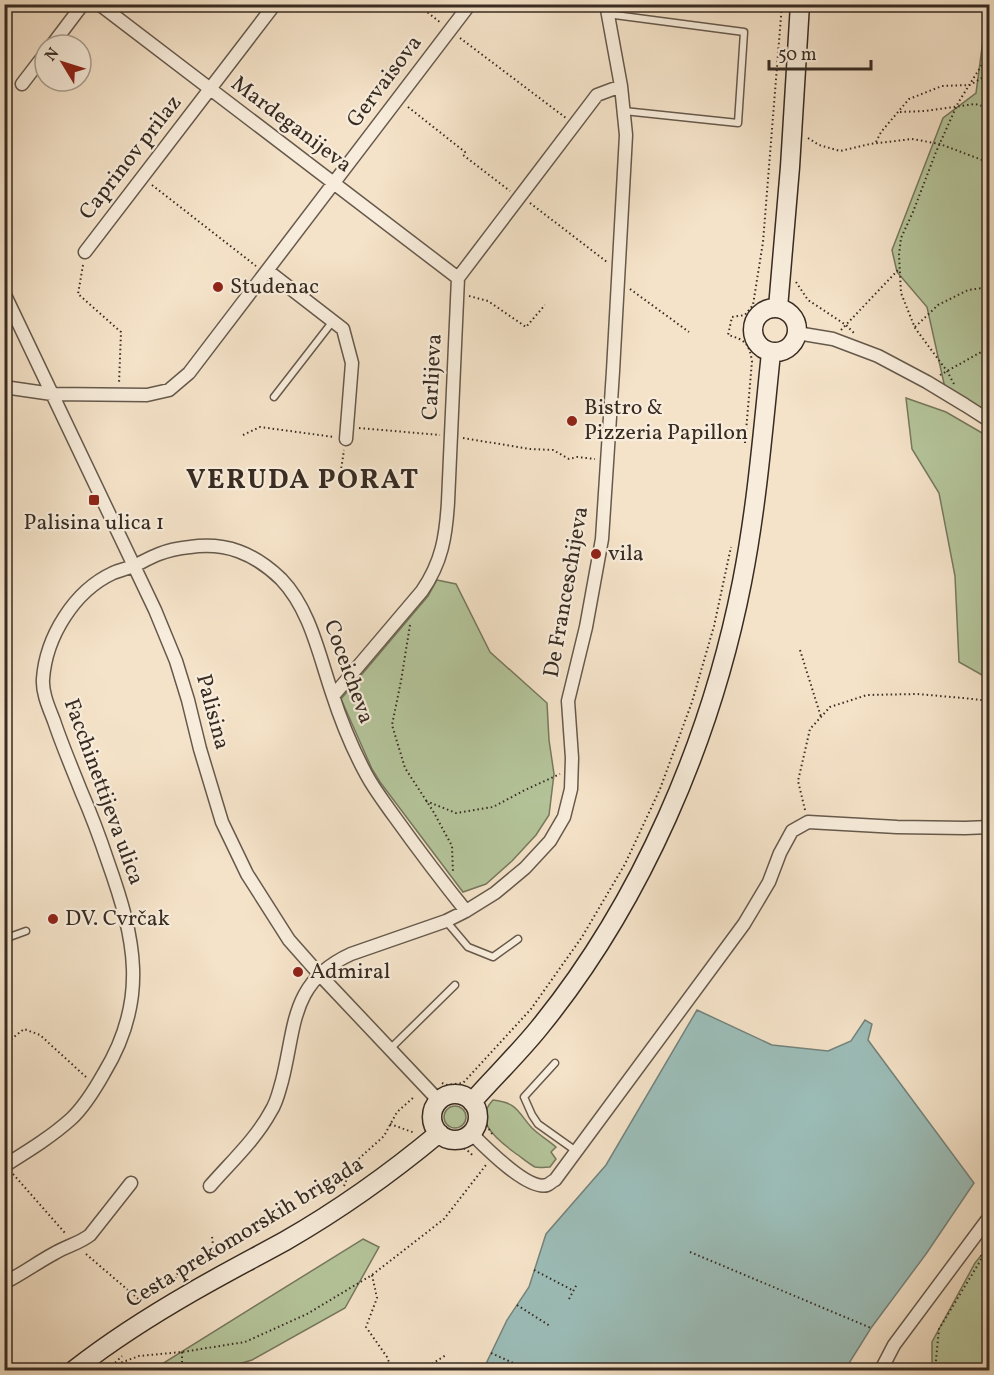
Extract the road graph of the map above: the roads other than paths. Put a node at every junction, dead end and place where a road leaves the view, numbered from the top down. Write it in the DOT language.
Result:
graph roads {
  1 [pos="83,4"];
  2 [pos="99,4"];
  3 [pos="276,4"];
  4 [pos="470,4"];
  5 [pos="800,4"];
  6 [pos="606,9"];
  7 [pos="61,33"];
  8 [pos="33,70"];
  9 [pos="22,84"];
  10 [pos="621,86"];
  11 [pos="210,90"];
  12 [pos="624,111"];
  13 [pos="334,183"];
  14 [pos="85,252"];
  15 [pos="267,272"];
  16 [pos="458,278"];
  17 [pos="4,293"];
  18 [pos="778,308"];
  19 [pos="333,321"];
  20 [pos="797,333"];
  21 [pos="771,353"];
  22 [pos="4,387"];
  23 [pos="52,394"];
  24 [pos="274,397"];
  25 [pos="990,421"];
  26 [pos="347,433"];
  27 [pos="134,566"];
  28 [pos="333,696"];
  29 [pos="990,827"];
  30 [pos="466,911"];
  31 [pos="446,921"];
  32 [pos="26,931"];
  33 [pos="4,939"];
  34 [pos="518,939"];
  35 [pos="320,975"];
  36 [pos="455,985"];
  37 [pos="390,1049"];
  38 [pos="555,1063"];
  39 [pos="439,1101"];
  40 [pos="472,1102"];
  41 [pos="438,1133"];
  42 [pos="471,1133"];
  43 [pos="576,1151"];
  44 [pos="5,1165"];
  45 [pos="131,1183"];
  46 [pos="210,1186"];
  47 [pos="990,1216"];
  48 [pos="4,1283"];
  49 [pos="74,1371"];
  50 [pos="881,1371"];
  1 -- 7 [label="street"];
  2 -- 11 [label="street, Mardeganijeva"];
  3 -- 11 [label="street, Caprinov prilaz"];
  4 -- 13 [label="street, Gervaisova"];
  5 -- 18 [label="main road"];
  6 -- 10 [label="street, De Franceschijeva"];
  6 -- 12 [label="lane"];
  8 -- 9 [label="street"];
  10 -- 12 [label="street, De Franceschijeva"];
  10 -- 16 [label="street"];
  11 -- 13 [label="street, Mardeganijeva"];
  11 -- 14 [label="street, Caprinov prilaz"];
  12 -- 30 [label="street, De Franceschijeva"];
  13 -- 15 [label="street, Gervaisova"];
  13 -- 16 [label="street, Mardeganijeva"];
  15 -- 19 [label="street"];
  15 -- 23 [label="street, Gervaisova"];
  16 -- 28 [label="street, Carlijeva"];
  17 -- 23 [label="street, Palisina"];
  18 -- 20 [label="main road"];
  18 -- 21 [label="main road"];
  19 -- 24 [label="lane"];
  19 -- 26 [label="street"];
  20 -- 21 [label="main road"];
  20 -- 25 [label="street"];
  21 -- 40 [label="main road"];
  22 -- 23 [label="street, Gervaisova"];
  23 -- 27 [label="street, Palisina"];
  27 -- 28 [label="street, Coceicheva"];
  27 -- 35 [label="street, Palisina"];
  27 -- 44 [label="street, Facchinettijeva ulica"];
  28 -- 30 [label="street, Coceicheva"];
  29 -- 43 [label="street"];
  30 -- 31 [label="street, De Franceschijeva"];
  31 -- 34 [label="lane"];
  31 -- 35 [label="street, De Franceschijeva"];
  32 -- 33 [label="lane"];
  35 -- 37 [label="street, Palisina"];
  35 -- 46 [label="street, De Franceschijeva"];
  36 -- 37 [label="lane"];
  37 -- 39 [label="street, Palisina"];
  38 -- 43 [label="lane"];
  39 -- 40 [label="main road"];
  39 -- 41 [label="main road"];
  40 -- 42 [label="main road"];
  41 -- 42 [label="main road"];
  41 -- 49 [label="main road, Cesta prekomorskih brigada"];
  42 -- 43 [label="street"];
  45 -- 48 [label="street"];
  47 -- 50 [label="street"];
}
